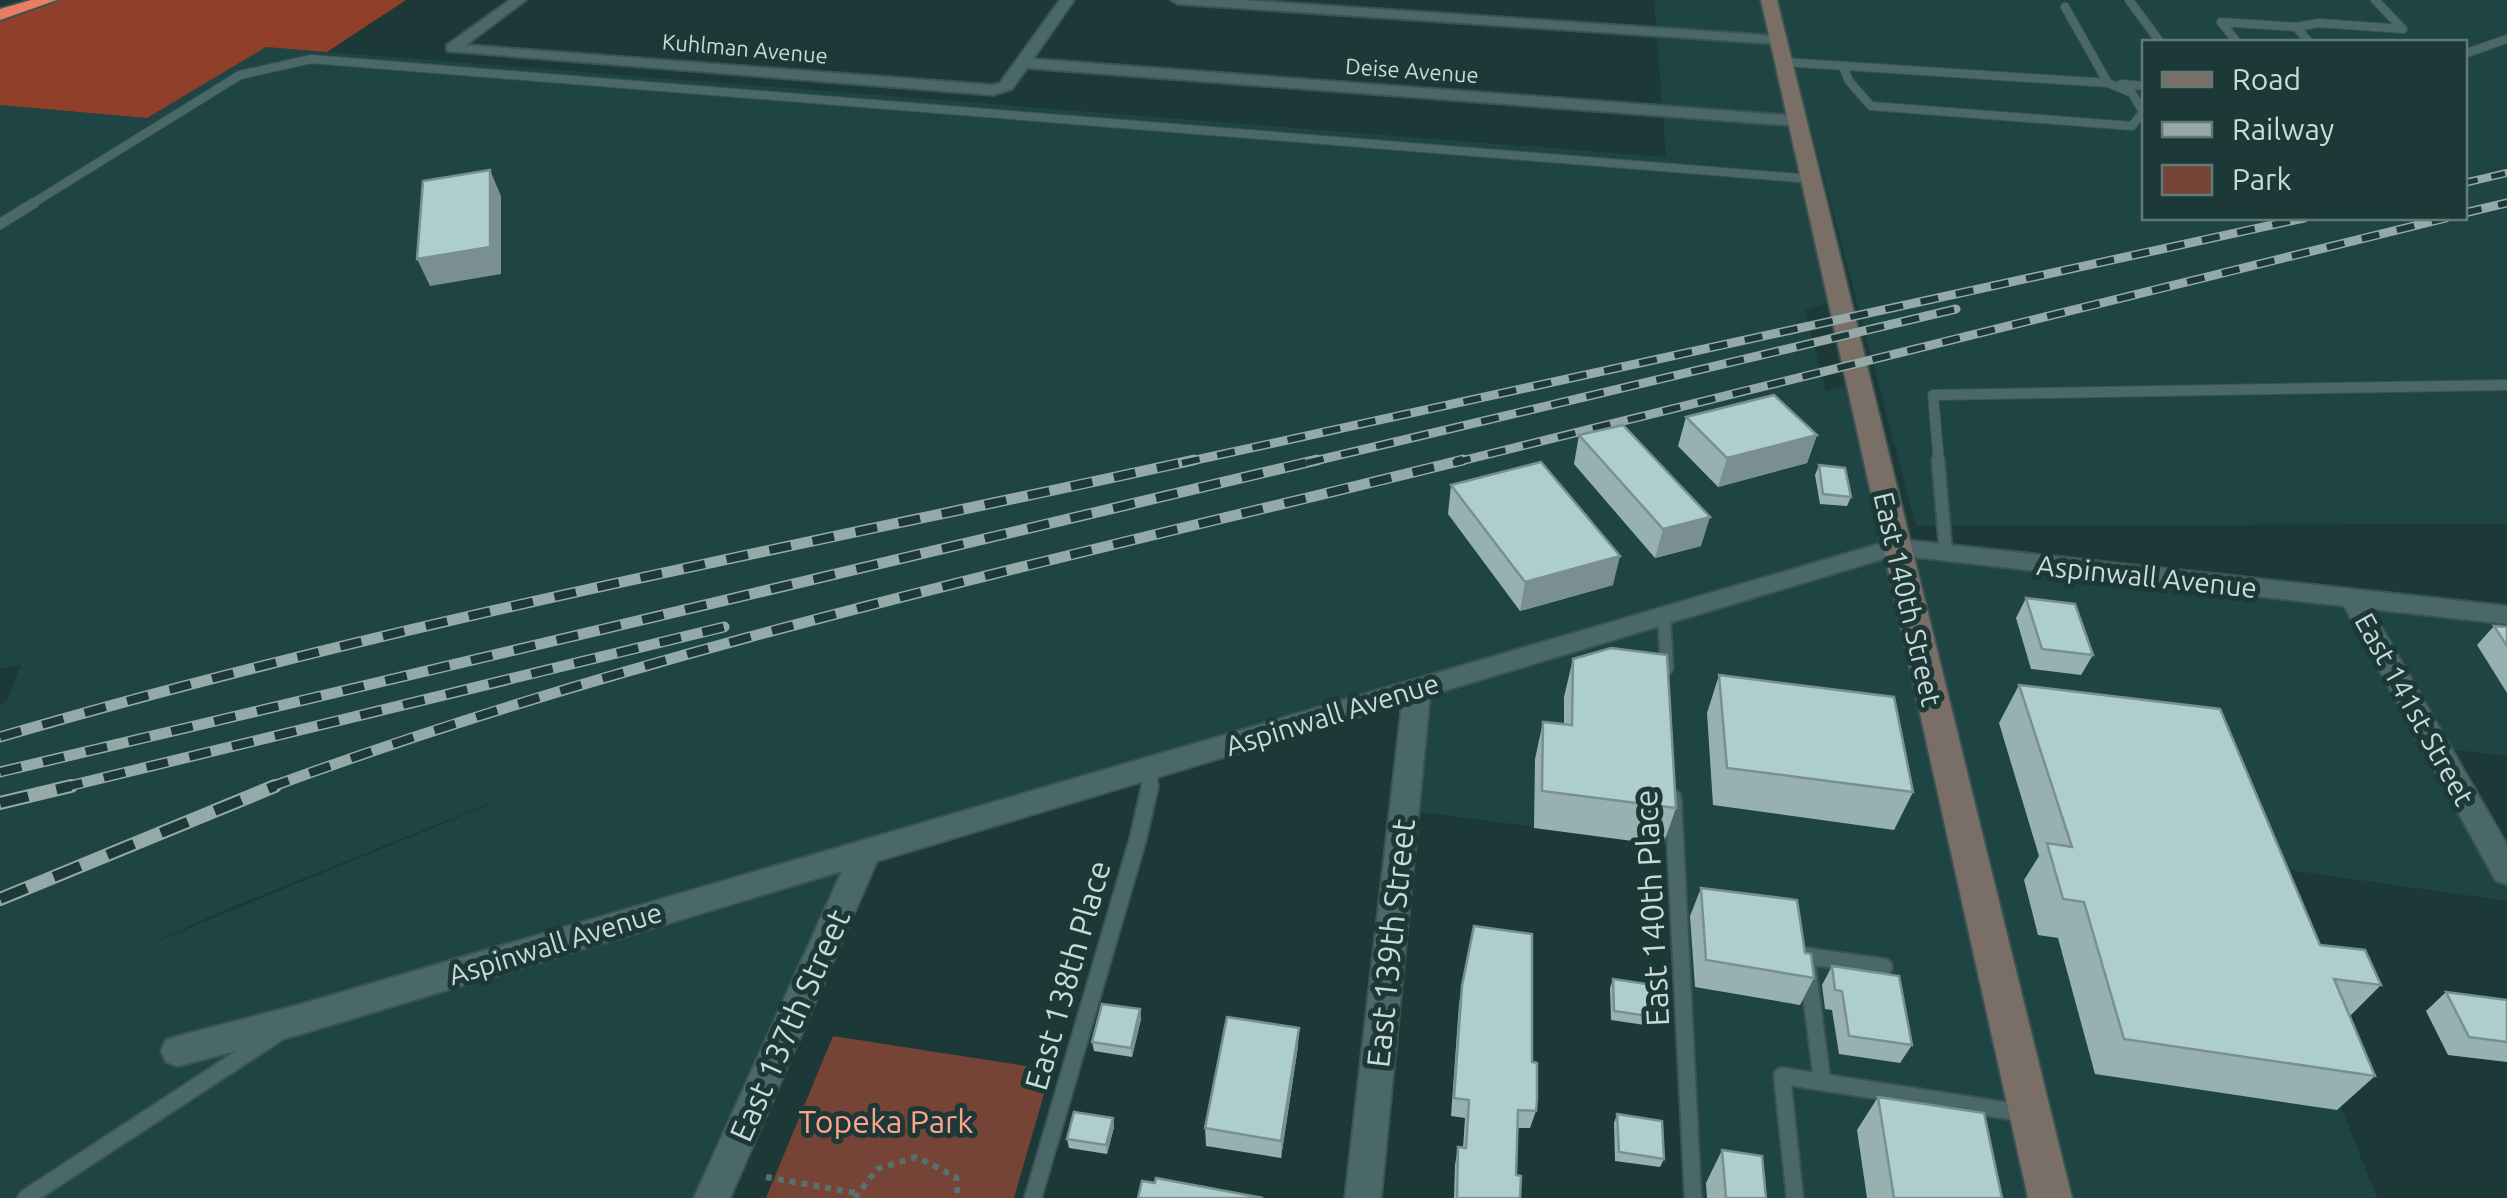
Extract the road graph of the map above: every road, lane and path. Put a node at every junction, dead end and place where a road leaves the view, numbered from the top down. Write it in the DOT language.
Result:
graph roads {
  1 [pos="49,0"];
  2 [pos="519,0"];
  3 [pos="1067,0"];
  4 [pos="1178,0"];
  5 [pos="1769,0"];
  6 [pos="2128,0"];
  7 [pos="2375,0"];
  8 [pos="2065,7"];
  9 [pos="0,16"];
  10 [pos="2296,27"];
  11 [pos="2507,39"];
  12 [pos="2158,40"];
  13 [pos="2236,40"];
  14 [pos="2307,40"];
  15 [pos="1781,51"];
  16 [pos="2467,53"];
  17 [pos="1022,63"];
  18 [pos="1843,66"];
  19 [pos="2108,83"];
  20 [pos="2142,86"];
  21 [pos="1798,121"];
  22 [pos="1811,179"];
  23 [pos="0,224"];
  24 [pos="2507,385"];
  25 [pos="1896,547"];
  26 [pos="1946,553"];
  27 [pos="2353,598"];
  28 [pos="2507,615"];
  29 [pos="1664,616"];
  30 [pos="1417,688"];
  31 [pos="1668,688"];
  32 [pos="1154,767"];
  33 [pos="1672,786"];
  34 [pos="866,852"];
  35 [pos="2507,872"];
  36 [pos="1884,967"];
  37 [pos="298,1020"];
  38 [pos="178,1051"];
  39 [pos="1822,1079"];
  40 [pos="2030,1114"];
  41 [pos="766,1177"];
  42 [pos="856,1195"];
  43 [pos="26,1198"];
  44 [pos="712,1198"];
  45 [pos="958,1198"];
  46 [pos="1032,1198"];
  47 [pos="1362,1198"];
  48 [pos="1693,1198"];
  49 [pos="1795,1198"];
  50 [pos="2050,1198"];
  1 -- 9 [label="highway"];
  2 -- 17 [label="street, Kuhlman Avenue"];
  3 -- 17 [label="street, Kuhlman Avenue"];
  4 -- 15 [label="street"];
  5 -- 15 [label="street, East 140th Street"];
  6 -- 12 [label="lane"];
  7 -- 10 [label="lane"];
  8 -- 19 [label="lane"];
  10 -- 13 [label="lane"];
  10 -- 14 [label="lane"];
  11 -- 16 [label="lane"];
  15 -- 18 [label="lane"];
  15 -- 21 [label="street, East 140th Street"];
  17 -- 21 [label="street, Deise Avenue"];
  18 -- 19 [label="lane"];
  18 -- 19 [label="lane"];
  19 -- 20 [label="lane"];
  21 -- 22 [label="street, East 140th Street"];
  22 -- 23 [label="lane"];
  22 -- 25 [label="street, East 140th Street"];
  24 -- 26 [label="lane"];
  25 -- 26 [label="street, Aspinwall Avenue"];
  25 -- 29 [label="street, Aspinwall Avenue"];
  25 -- 40 [label="street, East 140th Street"];
  26 -- 27 [label="street, Aspinwall Avenue"];
  27 -- 28 [label="street, Aspinwall Avenue"];
  27 -- 35 [label="street, East 141st Street"];
  29 -- 30 [label="street, Aspinwall Avenue"];
  29 -- 31 [label="lane"];
  30 -- 32 [label="street, Aspinwall Avenue"];
  30 -- 47 [label="street, East 139th Street"];
  32 -- 34 [label="street, Aspinwall Avenue"];
  32 -- 46 [label="lane, East 138th Place"];
  33 -- 48 [label="lane, East 140th Place"];
  34 -- 37 [label="street, Aspinwall Avenue"];
  34 -- 44 [label="street, East 137th Street"];
  36 -- 39 [label="lane"];
  37 -- 38 [label="street, Aspinwall Avenue"];
  37 -- 43 [label="lane"];
  39 -- 40 [label="lane"];
  39 -- 49 [label="lane"];
  40 -- 50 [label="street, East 140th Street"];
  41 -- 42 [label="path"];
  42 -- 45 [label="path"];
}
